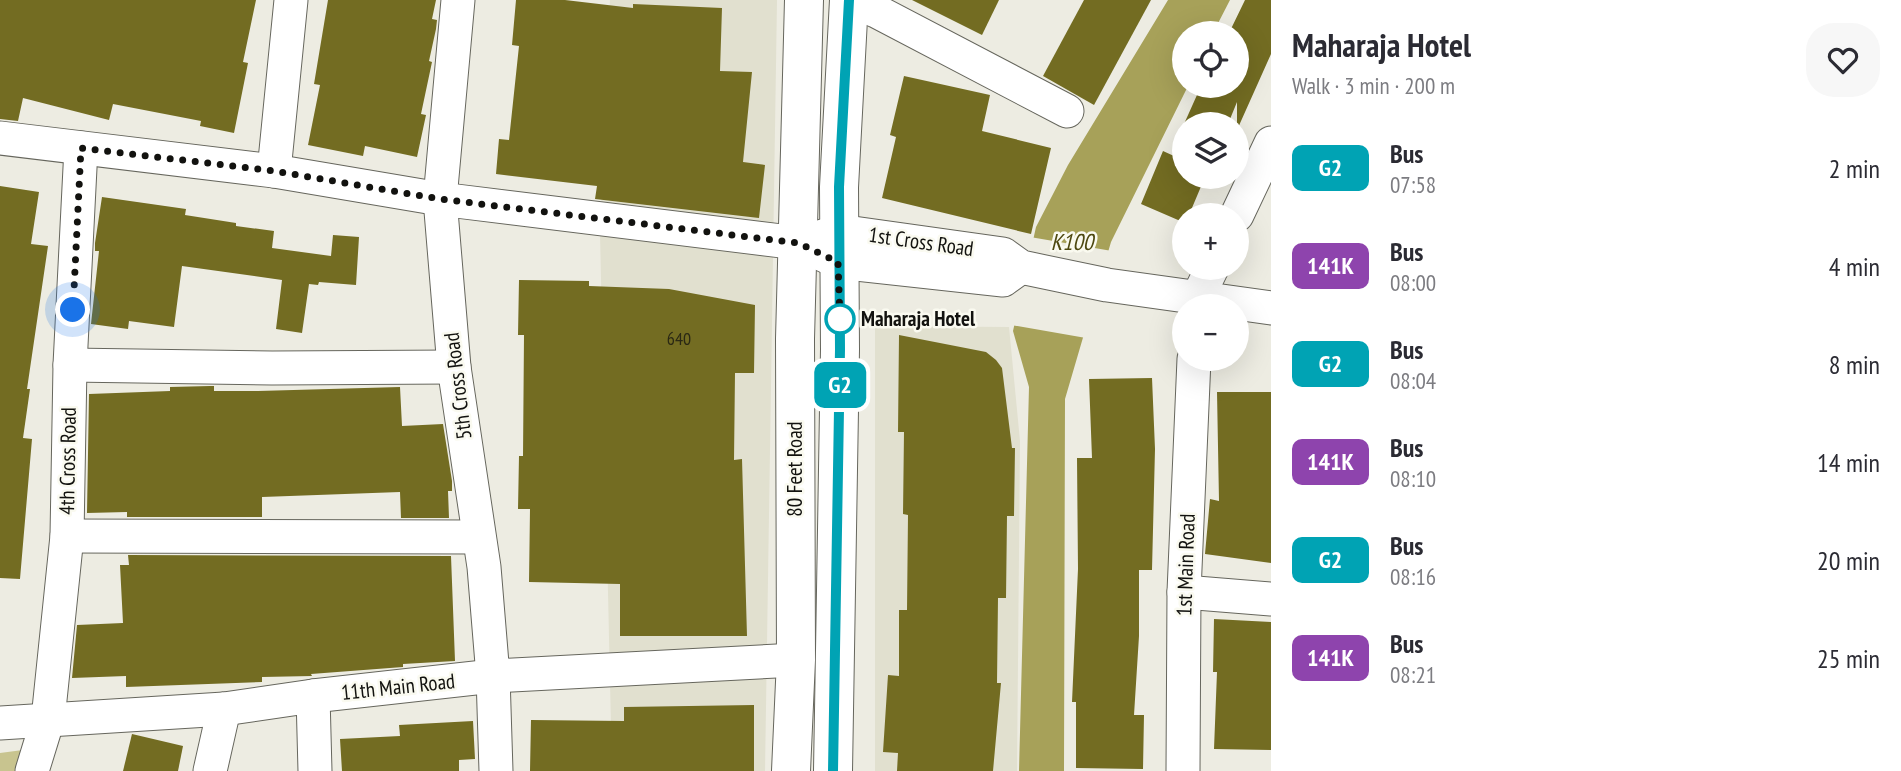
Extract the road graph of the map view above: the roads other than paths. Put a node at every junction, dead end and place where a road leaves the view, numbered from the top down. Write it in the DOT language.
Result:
graph roads {
  1 [pos="291,0"];
  2 [pos="458,0"];
  3 [pos="804,0"];
  4 [pos="849,0"];
  5 [pos="1067,111"];
  6 [pos="0,138"];
  7 [pos="1271,143"];
  8 [pos="81,148"];
  9 [pos="274,171"];
  10 [pos="440,199"];
  11 [pos="1243,203"];
  12 [pos="798,243"];
  13 [pos="839,247"];
  14 [pos="1172,297"];
  15 [pos="1249,306"];
  16 [pos="1271,308"];
  17 [pos="70,365"];
  18 [pos="454,367"];
  19 [pos="1193,371"];
  20 [pos="67,536"];
  21 [pos="478,537"];
  22 [pos="1184,592"];
  23 [pos="1271,599"];
  24 [pos="796,660"];
  25 [pos="493,676"];
  26 [pos="313,696"];
  27 [pos="224,709"];
  28 [pos="48,719"];
  29 [pos="0,723"];
  30 [pos="32,771"];
  31 [pos="210,771"];
  32 [pos="315,771"];
  33 [pos="496,771"];
  34 [pos="791,771"];
  35 [pos="833,771"];
  36 [pos="1183,771"];
  1 -- 9 [label="street"];
  2 -- 10 [label="street, 5th Cross Road"];
  3 -- 12 [label="main road, 80 Feet Road"];
  4 -- 5 [label="street"];
  4 -- 13 [label="main road, 80 Feet Road"];
  6 -- 8 [label="street"];
  7 -- 11 [label="street"];
  8 -- 9 [label="street"];
  8 -- 17 [label="street, 4th Cross Road"];
  9 -- 10 [label="street"];
  10 -- 12 [label="street"];
  10 -- 18 [label="street, 5th Cross Road"];
  12 -- 13 [label="street, 1st Cross Road"];
  12 -- 24 [label="main road, 80 Feet Road"];
  13 -- 14 [label="street, 1st Cross Road"];
  13 -- 35 [label="main road, 80 Feet Road"];
  15 -- 16 [label="street, 1st Cross Road"];
  17 -- 18 [label="street"];
  17 -- 20 [label="street, 4th Cross Road"];
  18 -- 21 [label="street, 5th Cross Road"];
  19 -- 22 [label="street, 1st Main Road"];
  20 -- 21 [label="street"];
  20 -- 28 [label="street, 4th Cross Road"];
  21 -- 25 [label="street, 5th Cross Road"];
  22 -- 23 [label="street"];
  22 -- 36 [label="street, 1st Main Road"];
  24 -- 25 [label="street, 11th Main Road"];
  24 -- 34 [label="main road, 80 Feet Road"];
  25 -- 26 [label="street, 11th Main Road"];
  25 -- 33 [label="street, 5th Cross Road"];
  26 -- 27 [label="street, 11th Main Road"];
  26 -- 32 [label="street"];
  27 -- 28 [label="street, 11th Main Road"];
  27 -- 31 [label="street"];
  28 -- 29 [label="street, 11th Main Road"];
  28 -- 30 [label="street, 4th Cross Road"];
}
